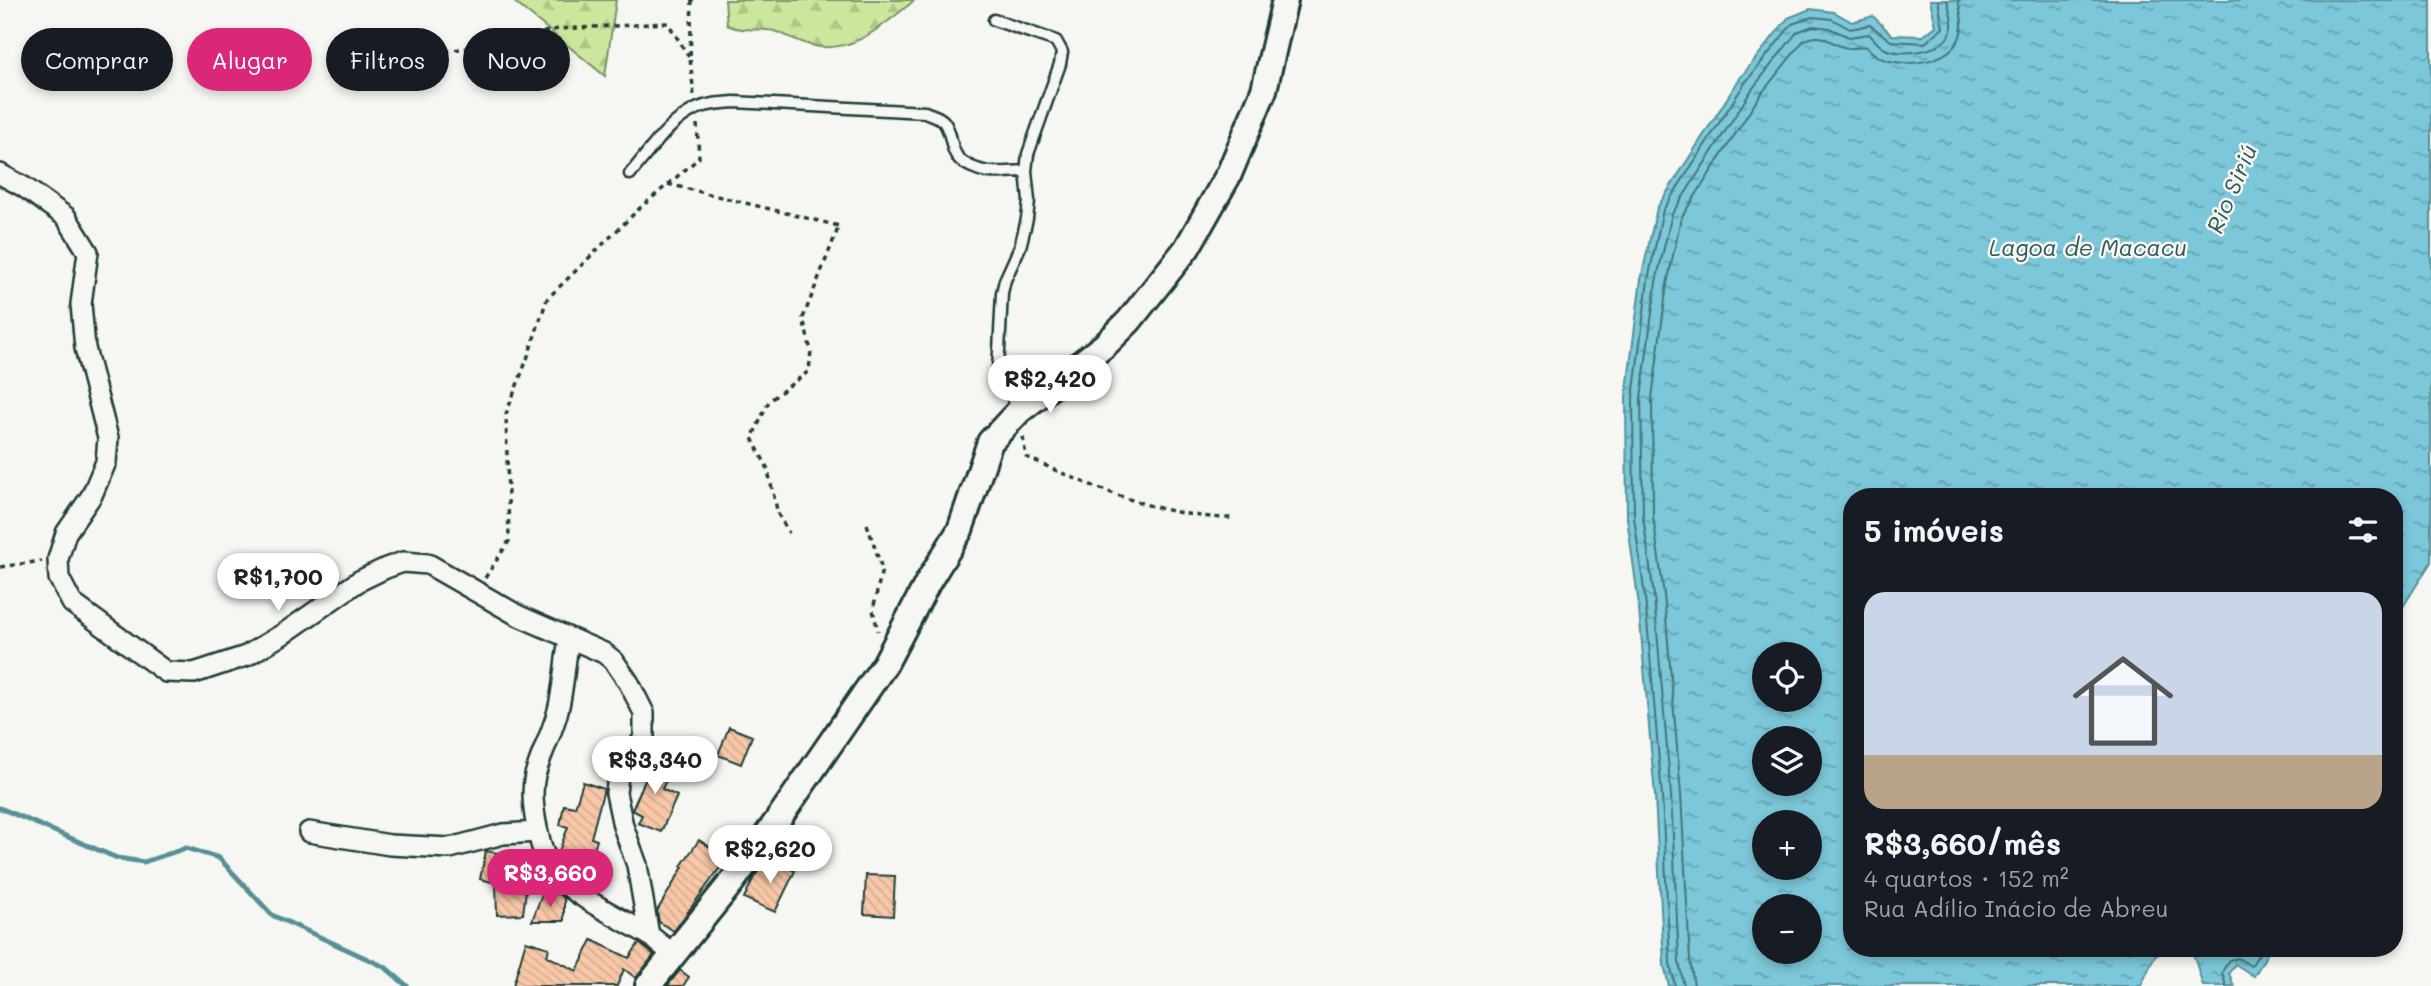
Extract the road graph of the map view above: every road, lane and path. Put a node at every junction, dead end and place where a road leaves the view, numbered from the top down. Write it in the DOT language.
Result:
graph roads {
  1 [pos="692,0"];
  2 [pos="1285,0"];
  3 [pos="994,20"];
  4 [pos="449,50"];
  5 [pos="690,58"];
  6 [pos="696,109"];
  7 [pos="1026,171"];
  8 [pos="0,174"];
  9 [pos="630,174"];
  10 [pos="667,184"];
  11 [pos="1019,411"];
  12 [pos="1233,518"];
  13 [pos="867,524"];
  14 [pos="789,533"];
  15 [pos="58,559"];
  16 [pos="0,567"];
  17 [pos="477,590"];
  18 [pos="569,640"];
  19 [pos="885,664"];
  20 [pos="309,832"];
  21 [pos="538,832"];
  22 [pos="649,935"];
  23 [pos="673,954"];
  24 [pos="648,986"];
  1 -- 5 [label="path"];
  2 -- 11 [label="street"];
  3 -- 7 [label="lane"];
  4 -- 5 [label="path"];
  5 -- 6 [label="path"];
  6 -- 7 [label="lane"];
  6 -- 9 [label="lane"];
  6 -- 10 [label="path"];
  7 -- 11 [label="lane"];
  8 -- 15 [label="street"];
  10 -- 14 [label="path"];
  10 -- 17 [label="path"];
  11 -- 12 [label="path"];
  11 -- 19 [label="street"];
  13 -- 19 [label="path"];
  15 -- 16 [label="path"];
  15 -- 17 [label="street"];
  17 -- 18 [label="street"];
  18 -- 21 [label="street"];
  18 -- 22 [label="street"];
  19 -- 23 [label="street"];
  20 -- 21 [label="street"];
  21 -- 22 [label="street"];
  22 -- 23 [label="street"];
  23 -- 24 [label="street"];
}
